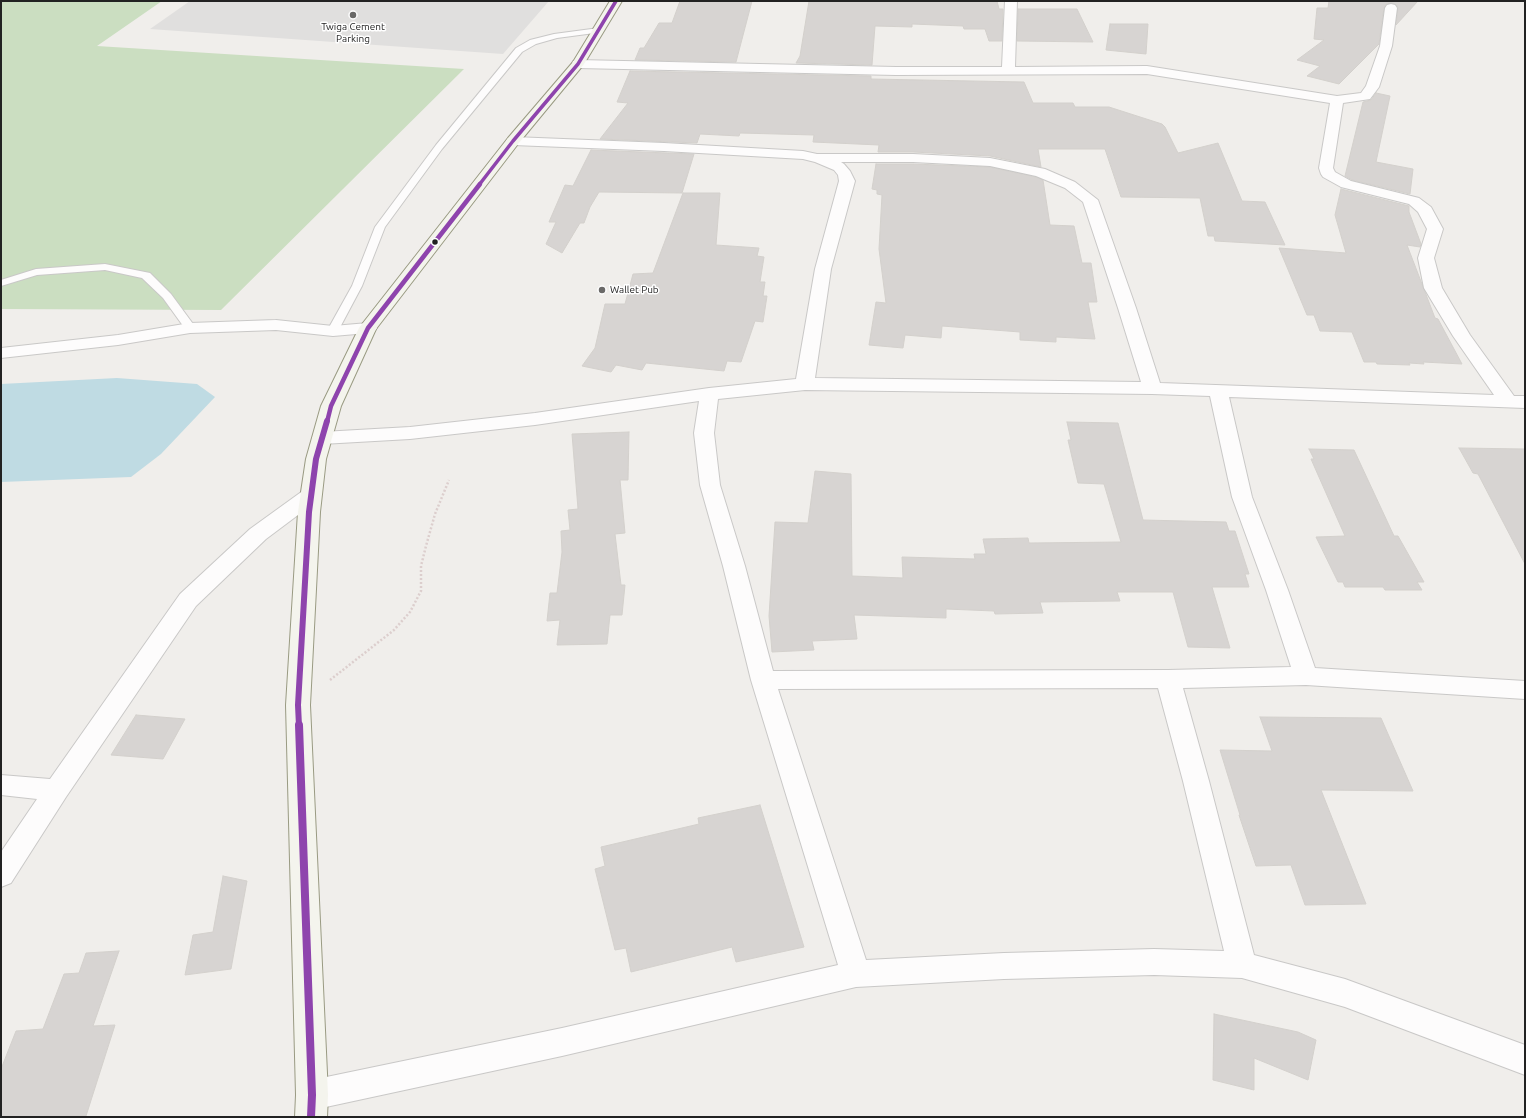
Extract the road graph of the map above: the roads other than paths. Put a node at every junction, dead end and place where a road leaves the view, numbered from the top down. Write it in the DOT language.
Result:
graph roads {
  1 [pos="616,1"];
  2 [pos="1011,1"];
  3 [pos="1391,8"];
  4 [pos="599,30"];
  5 [pos="578,64"];
  6 [pos="1008,71"];
  7 [pos="1337,100"];
  8 [pos="513,141"];
  9 [pos="817,158"];
  10 [pos="1,283"];
  11 [pos="190,328"];
  12 [pos="368,328"];
  13 [pos="333,331"];
  14 [pos="1,353"];
  15 [pos="805,384"];
  16 [pos="1152,388"];
  17 [pos="1218,391"];
  18 [pos="708,394"];
  19 [pos="1517,402"];
  20 [pos="322,438"];
  21 [pos="311,495"];
  22 [pos="1306,676"];
  23 [pos="1168,678"];
  24 [pos="763,680"];
  25 [pos="1525,690"];
  26 [pos="1,786"];
  27 [pos="57,790"];
  28 [pos="1,875"];
  29 [pos="1242,965"];
  30 [pos="856,974"];
  31 [pos="1525,1060"];
  32 [pos="312,1106"];
  1 -- 4 [label="main road"];
  2 -- 6 [label="street"];
  3 -- 7 [label="street"];
  4 -- 5 [label="main road"];
  4 -- 13 [label="lane"];
  5 -- 6 [label="street"];
  5 -- 8 [label="main road"];
  6 -- 7 [label="street"];
  7 -- 19 [label="street"];
  8 -- 9 [label="street"];
  8 -- 12 [label="main road"];
  9 -- 15 [label="street"];
  9 -- 16 [label="street"];
  10 -- 11 [label="lane"];
  11 -- 13 [label="street"];
  11 -- 14 [label="street"];
  12 -- 13 [label="street"];
  12 -- 20 [label="main road"];
  15 -- 16 [label="street"];
  15 -- 18 [label="street"];
  16 -- 17 [label="street"];
  17 -- 19 [label="street"];
  17 -- 22 [label="street"];
  18 -- 20 [label="street"];
  18 -- 24 [label="street"];
  20 -- 21 [label="main road"];
  21 -- 27 [label="street"];
  21 -- 32 [label="main road"];
  22 -- 23 [label="street"];
  22 -- 25 [label="street"];
  23 -- 24 [label="street"];
  23 -- 29 [label="street"];
  24 -- 30 [label="street"];
  26 -- 27 [label="street"];
  27 -- 28 [label="street"];
  29 -- 30 [label="street"];
  29 -- 31 [label="street"];
  30 -- 32 [label="street"];
}
